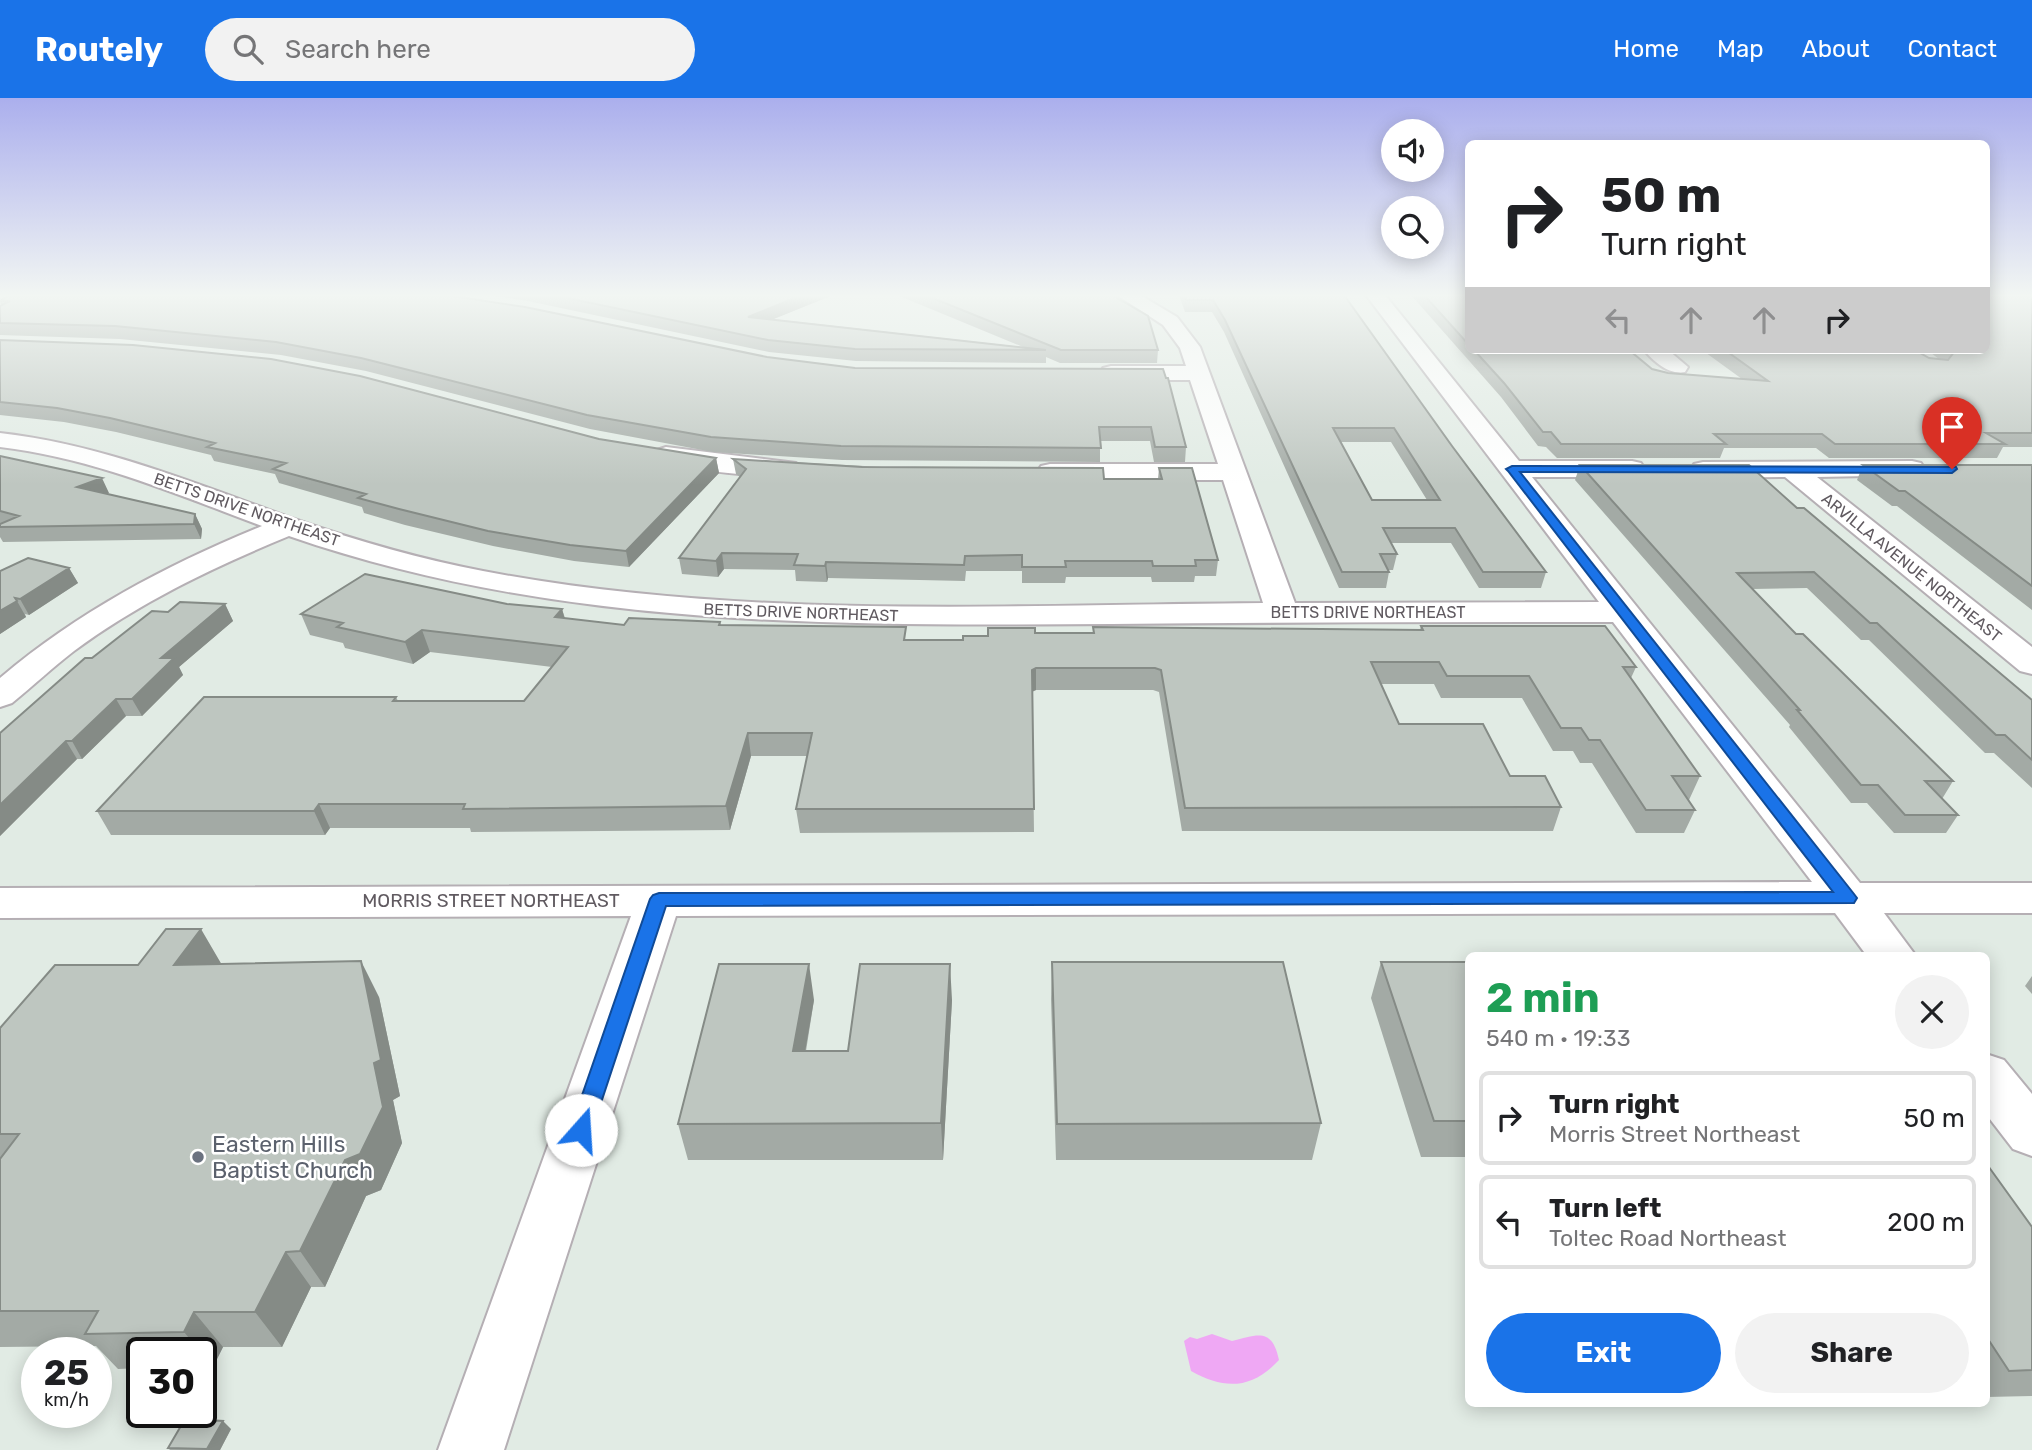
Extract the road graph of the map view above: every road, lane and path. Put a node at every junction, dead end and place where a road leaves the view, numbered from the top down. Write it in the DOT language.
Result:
graph roads {
  1 [pos="1193,358"];
  2 [pos="1425,358"];
  3 [pos="1665,358"];
  4 [pos="1677,367"];
  5 [pos="1097,373"];
  6 [pos="1198,373"];
  7 [pos="0,440"];
  8 [pos="640,450"];
  9 [pos="811,469"];
  10 [pos="1512,469"];
  11 [pos="1657,469"];
  12 [pos="1939,469"];
  13 [pos="1684,470"];
  14 [pos="1792,470"];
  15 [pos="1023,472"];
  16 [pos="1234,472"];
  17 [pos="288,526"];
  18 [pos="1282,612"];
  19 [pos="1625,612"];
  20 [pos="2032,664"];
  21 [pos="0,696"];
  22 [pos="1848,898"];
  23 [pos="2032,898"];
  24 [pos="659,899"];
  25 [pos="0,903"];
  26 [pos="1890,952"];
  27 [pos="1990,1080"];
  28 [pos="2032,1133"];
  29 [pos="471,1450"];
  1 -- 6 [label="street"];
  2 -- 10 [label="street"];
  3 -- 4 [label="street"];
  5 -- 6 [label="street"];
  6 -- 16 [label="street"];
  7 -- 17 [label="street, BETTS DRIVE NORTHEAST"];
  8 -- 9 [label="street"];
  10 -- 11 [label="street"];
  10 -- 19 [label="street"];
  12 -- 14 [label="street"];
  13 -- 14 [label="street"];
  14 -- 20 [label="street, ARVILLA AVENUE NORTHEAST"];
  15 -- 16 [label="street"];
  16 -- 18 [label="street"];
  17 -- 18 [label="street, BETTS DRIVE NORTHEAST"];
  17 -- 21 [label="street"];
  18 -- 19 [label="street, BETTS DRIVE NORTHEAST"];
  19 -- 22 [label="street"];
  22 -- 23 [label="street, MORRIS STREET NORTHEAST"];
  22 -- 24 [label="street, MORRIS STREET NORTHEAST"];
  22 -- 26 [label="street"];
  24 -- 25 [label="street, MORRIS STREET NORTHEAST"];
  24 -- 29 [label="street"];
  27 -- 28 [label="street"];
}
